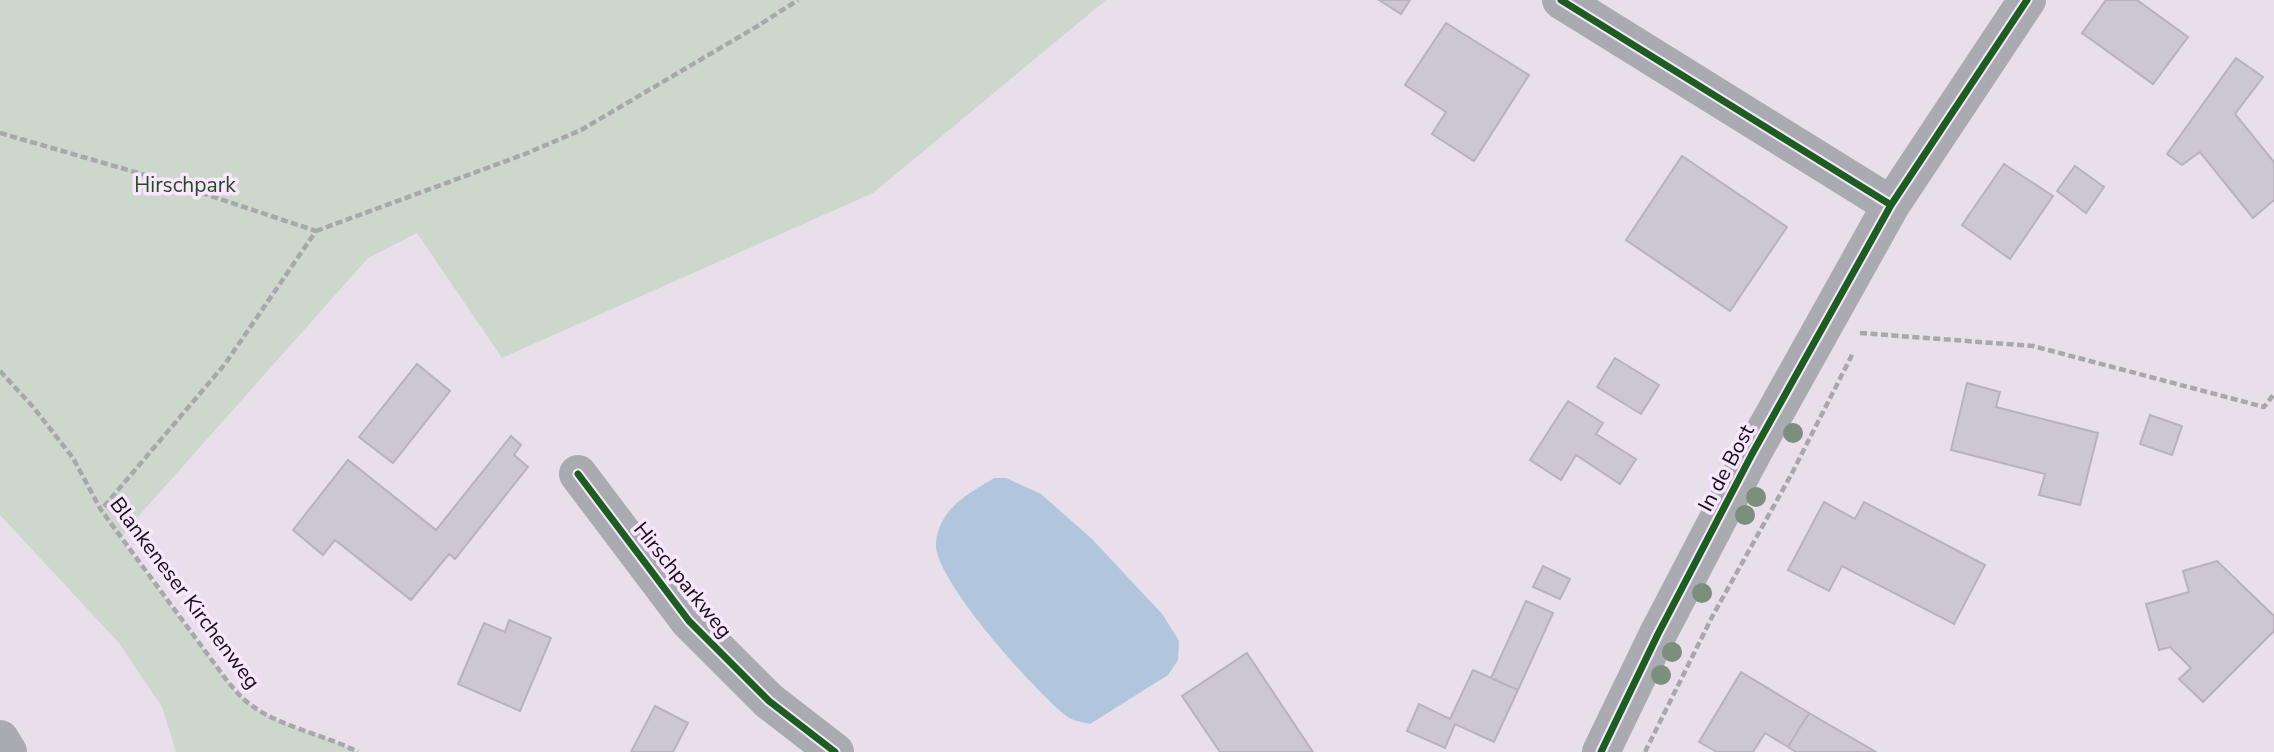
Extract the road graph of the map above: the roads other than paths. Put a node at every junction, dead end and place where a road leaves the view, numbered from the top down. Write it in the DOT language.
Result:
graph roads {
  1 [pos="1561,0"];
  2 [pos="2027,0"];
  3 [pos="1891,205"];
  4 [pos="578,474"];
  5 [pos="0,739"];
  6 [pos="8,752"];
  7 [pos="835,752"];
  8 [pos="1601,752"];
  1 -- 3 [label="street"];
  2 -- 3 [label="street, In de Bost"];
  3 -- 8 [label="street, In de Bost"];
  4 -- 7 [label="street, Hirschparkweg"];
  5 -- 6 [label="street"];
}
